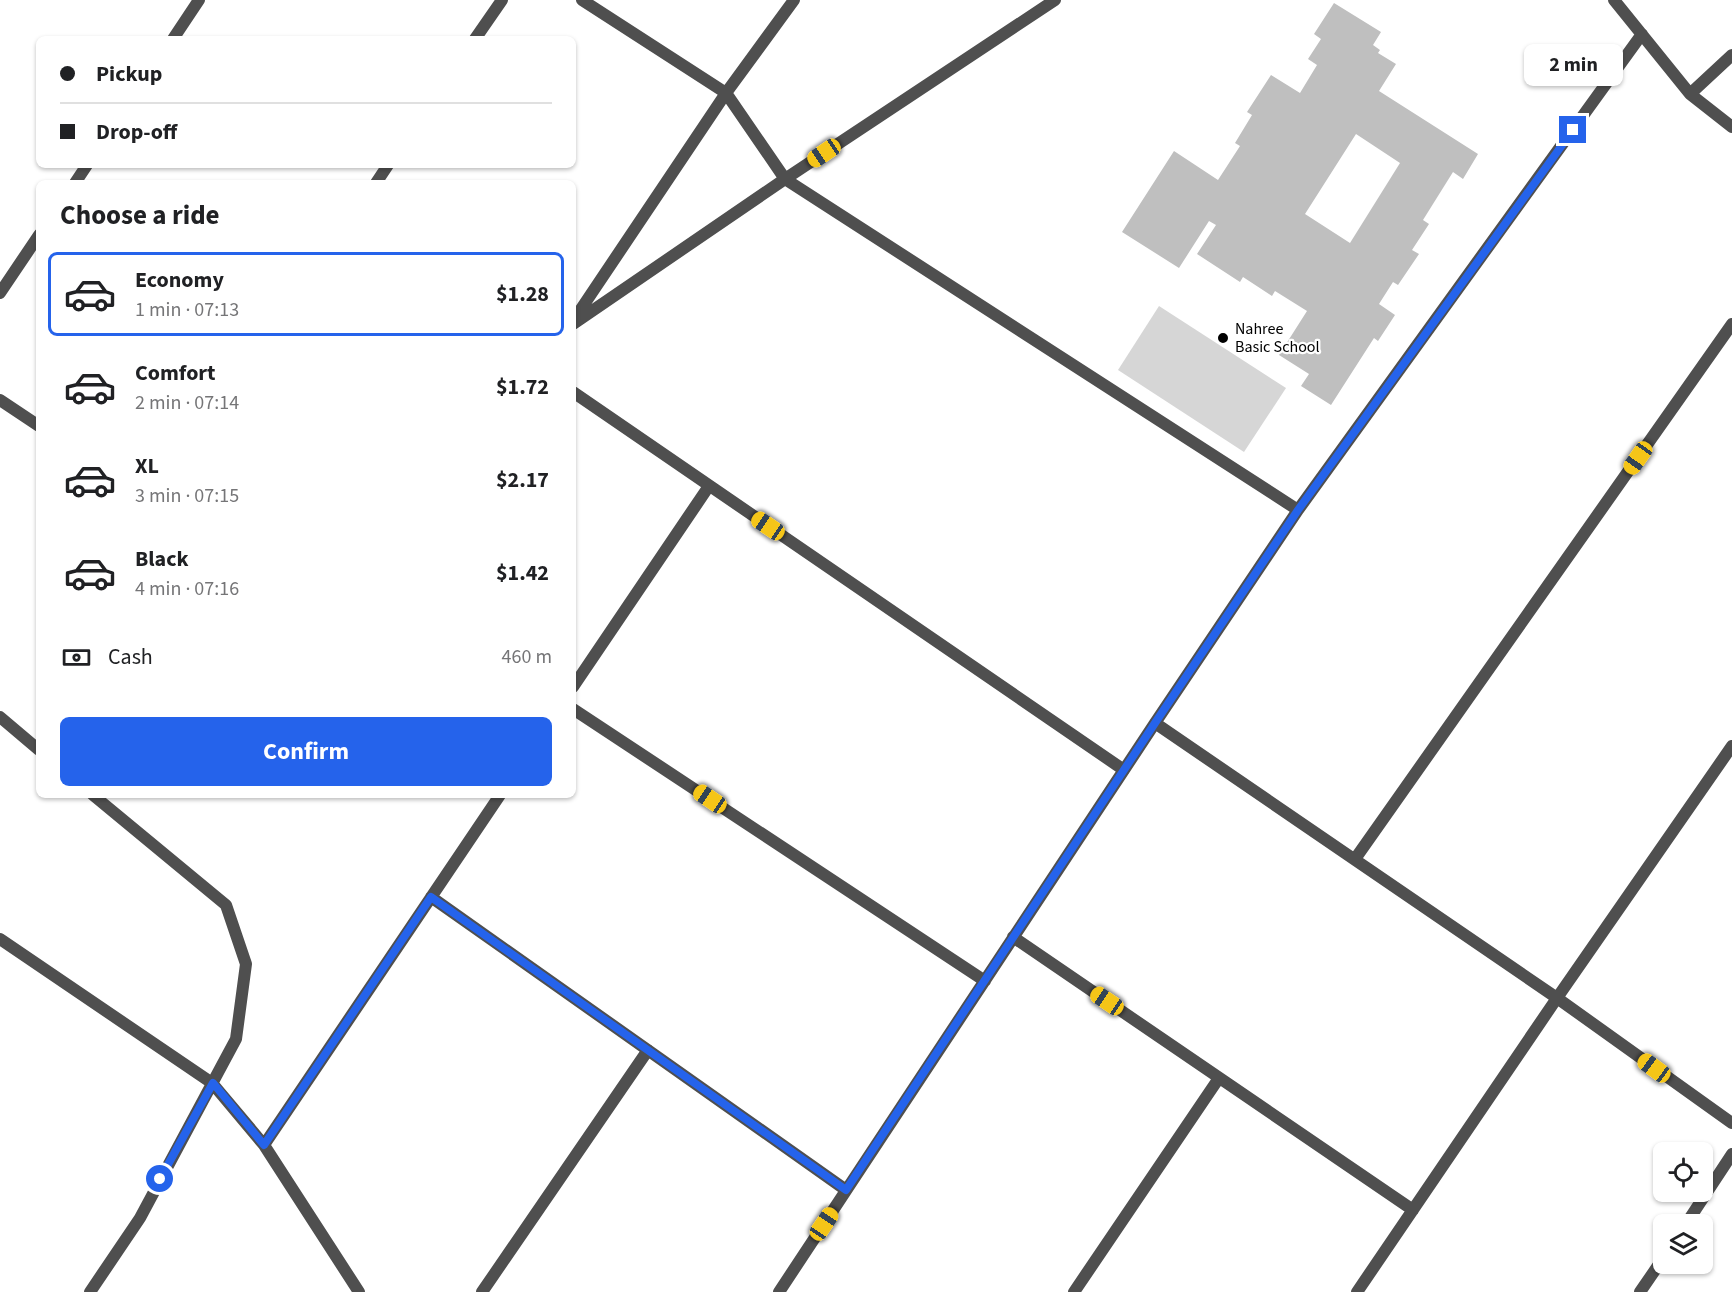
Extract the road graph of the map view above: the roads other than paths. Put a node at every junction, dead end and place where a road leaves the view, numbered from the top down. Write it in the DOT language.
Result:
graph roads {
  1 [pos="200,0"];
  2 [pos="502,0"];
  3 [pos="582,0"];
  4 [pos="794,0"];
  5 [pos="1055,0"];
  6 [pos="1614,0"];
  7 [pos="1641,34"];
  8 [pos="175,36"];
  9 [pos="477,36"];
  10 [pos="1732,56"];
  11 [pos="726,93"];
  12 [pos="1690,94"];
  13 [pos="1732,127"];
  14 [pos="785,179"];
  15 [pos="36,240"];
  16 [pos="0,293"];
  17 [pos="576,318"];
  18 [pos="576,321"];
  19 [pos="1732,324"];
  20 [pos="576,394"];
  21 [pos="0,400"];
  22 [pos="36,424"];
  23 [pos="709,486"];
  24 [pos="1298,510"];
  25 [pos="576,683"];
  26 [pos="576,710"];
  27 [pos="0,717"];
  28 [pos="1155,723"];
  29 [pos="1732,746"];
  30 [pos="36,747"];
  31 [pos="1124,770"];
  32 [pos="97,798"];
  33 [pos="498,798"];
  34 [pos="1355,859"];
  35 [pos="431,897"];
  36 [pos="1013,937"];
  37 [pos="1,942"];
  38 [pos="985,981"];
  39 [pos="1557,998"];
  40 [pos="648,1050"];
  41 [pos="1219,1078"];
  42 [pos="213,1083"];
  43 [pos="1732,1123"];
  44 [pos="264,1145"];
  45 [pos="1732,1154"];
  46 [pos="846,1190"];
  47 [pos="1413,1210"];
  48 [pos="1693,1214"];
  49 [pos="1653,1273"];
  50 [pos="90,1292"];
  51 [pos="359,1292"];
  52 [pos="482,1292"];
  53 [pos="779,1292"];
  54 [pos="1074,1292"];
  55 [pos="1357,1292"];
  56 [pos="1640,1292"];
  1 -- 8 [label="street"];
  2 -- 9 [label="street"];
  3 -- 11 [label="street"];
  4 -- 11 [label="street"];
  5 -- 14 [label="street"];
  6 -- 7 [label="street"];
  7 -- 12 [label="street"];
  7 -- 24 [label="street"];
  10 -- 12 [label="street"];
  11 -- 14 [label="street"];
  11 -- 17 [label="street"];
  12 -- 13 [label="street"];
  14 -- 18 [label="street"];
  14 -- 24 [label="street"];
  15 -- 16 [label="street"];
  19 -- 34 [label="street"];
  20 -- 23 [label="street"];
  21 -- 22 [label="street"];
  23 -- 25 [label="street"];
  23 -- 31 [label="street"];
  24 -- 28 [label="street"];
  26 -- 38 [label="street"];
  27 -- 30 [label="street"];
  28 -- 31 [label="street"];
  28 -- 34 [label="street"];
  29 -- 39 [label="street"];
  31 -- 36 [label="street"];
  32 -- 42 [label="street"];
  33 -- 35 [label="street"];
  34 -- 39 [label="street"];
  35 -- 40 [label="street"];
  35 -- 44 [label="street"];
  36 -- 38 [label="street"];
  36 -- 41 [label="street"];
  37 -- 42 [label="street"];
  38 -- 46 [label="street"];
  39 -- 43 [label="street"];
  39 -- 47 [label="street"];
  40 -- 46 [label="street"];
  40 -- 52 [label="street"];
  41 -- 47 [label="street"];
  41 -- 54 [label="street"];
  42 -- 44 [label="street"];
  42 -- 50 [label="street"];
  44 -- 51 [label="street"];
  45 -- 48 [label="street"];
  46 -- 53 [label="street"];
  47 -- 55 [label="street"];
  49 -- 56 [label="street"];
}
